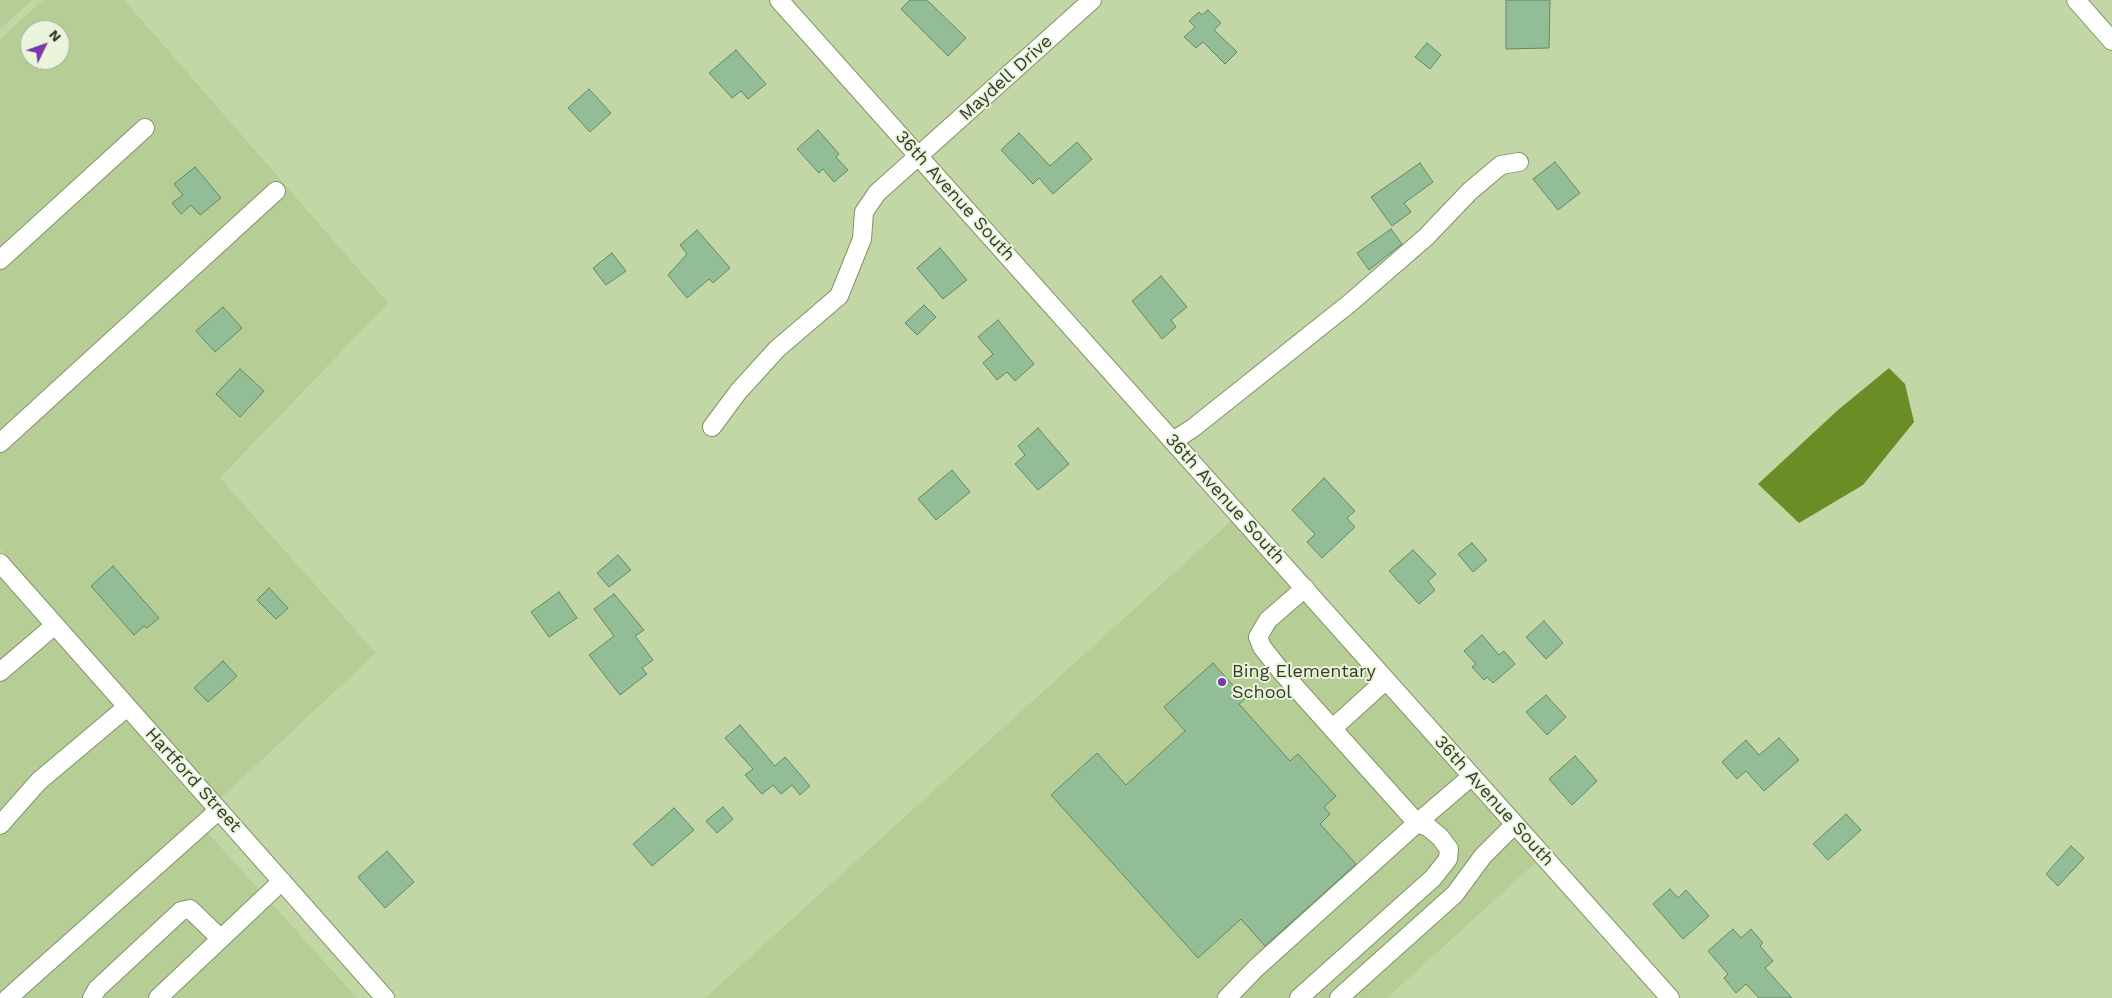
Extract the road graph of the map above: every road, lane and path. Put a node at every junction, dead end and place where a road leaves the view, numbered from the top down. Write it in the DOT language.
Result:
graph roads {
  1 [pos="779,0"];
  2 [pos="1092,0"];
  3 [pos="2076,0"];
  4 [pos="2112,41"];
  5 [pos="145,128"];
  6 [pos="920,156"];
  7 [pos="1519,162"];
  8 [pos="276,191"];
  9 [pos="0,260"];
  10 [pos="712,427"];
  11 [pos="1173,441"];
  12 [pos="0,443"];
  13 [pos="0,563"];
  14 [pos="1305,588"];
  15 [pos="56,625"];
  16 [pos="0,672"];
  17 [pos="1386,680"];
  18 [pos="127,707"];
  19 [pos="1332,728"];
  20 [pos="1472,776"];
  21 [pos="219,810"];
  22 [pos="1418,823"];
  23 [pos="1515,824"];
  24 [pos="0,825"];
  25 [pos="282,881"];
  26 [pos="221,939"];
  27 [pos="8,998"];
  28 [pos="92,998"];
  29 [pos="158,998"];
  30 [pos="385,998"];
  31 [pos="1227,998"];
  32 [pos="1299,998"];
  33 [pos="1338,998"];
  34 [pos="1670,998"];
  1 -- 6 [label="street, 36th Avenue South"];
  2 -- 6 [label="street, Maydell Drive"];
  3 -- 4 [label="street"];
  5 -- 9 [label="street"];
  6 -- 10 [label="street, Maydell Drive"];
  6 -- 11 [label="street, 36th Avenue South"];
  7 -- 11 [label="street"];
  8 -- 12 [label="street"];
  11 -- 14 [label="street, 36th Avenue South"];
  13 -- 15 [label="street, Hartford Street"];
  14 -- 17 [label="street, 36th Avenue South"];
  14 -- 19 [label="street"];
  15 -- 16 [label="street"];
  15 -- 18 [label="street, Hartford Street"];
  17 -- 19 [label="street"];
  17 -- 20 [label="street, 36th Avenue South"];
  18 -- 21 [label="street, Hartford Street"];
  18 -- 24 [label="street"];
  19 -- 22 [label="street"];
  20 -- 22 [label="street"];
  20 -- 23 [label="street, 36th Avenue South"];
  21 -- 25 [label="street, Hartford Street"];
  21 -- 27 [label="street"];
  22 -- 31 [label="street"];
  22 -- 32 [label="street"];
  23 -- 33 [label="street"];
  23 -- 34 [label="street, 36th Avenue South"];
  25 -- 26 [label="street"];
  25 -- 30 [label="street, Hartford Street"];
  26 -- 28 [label="street"];
  26 -- 29 [label="street"];
}
